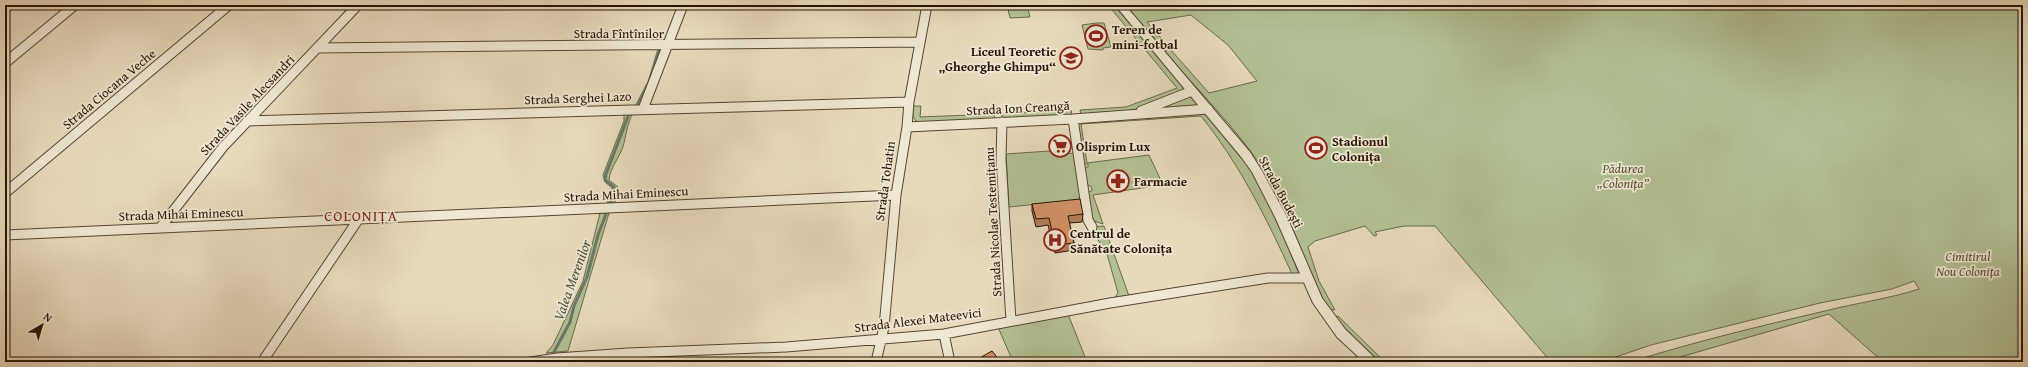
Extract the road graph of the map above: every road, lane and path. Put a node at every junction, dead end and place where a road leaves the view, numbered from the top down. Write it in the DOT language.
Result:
graph roads {
  1 [pos="75,5"];
  2 [pos="229,5"];
  3 [pos="358,5"];
  4 [pos="683,5"];
  5 [pos="927,5"];
  6 [pos="1120,5"];
  7 [pos="920,42"];
  8 [pos="667,45"];
  9 [pos="318,48"];
  10 [pos="5,63"];
  11 [pos="1192,91"];
  12 [pos="910,102"];
  13 [pos="643,109"];
  14 [pos="1208,109"];
  15 [pos="1131,114"];
  16 [pos="1073,119"];
  17 [pos="247,121"];
  18 [pos="1002,122"];
  19 [pos="907,127"];
  20 [pos="5,193"];
  21 [pos="896,195"];
  22 [pos="358,220"];
  23 [pos="1092,227"];
  24 [pos="160,228"];
  25 [pos="5,235"];
  26 [pos="1306,278"];
  27 [pos="1011,322"];
  28 [pos="944,334"];
  29 [pos="881,340"];
  30 [pos="628,358"];
  31 [pos="262,362"];
  32 [pos="530,362"];
  33 [pos="876,362"];
  34 [pos="950,362"];
  35 [pos="1373,362"];
  1 -- 10 [label="street"];
  2 -- 20 [label="street, Strada Ciocana Veche"];
  3 -- 9 [label="street, Strada Vasile Alecsandri"];
  4 -- 8 [label="street"];
  5 -- 7 [label="street, Strada Tohatin"];
  6 -- 11 [label="street, Strada Budești"];
  7 -- 8 [label="street, Strada Fîntînilor"];
  7 -- 12 [label="street, Strada Tohatin"];
  8 -- 9 [label="street, Strada Fîntînilor"];
  8 -- 13 [label="street"];
  9 -- 17 [label="street, Strada Vasile Alecsandri"];
  11 -- 14 [label="street, Strada Budești"];
  11 -- 15 [label="street, Strada Ion Creangă"];
  12 -- 13 [label="street, Strada Serghei Lazo"];
  12 -- 19 [label="street, Strada Tohatin"];
  13 -- 17 [label="street, Strada Serghei Lazo"];
  14 -- 15 [label="street, Strada Ion Creangă"];
  14 -- 26 [label="street, Strada Budești"];
  15 -- 16 [label="street, Strada Ion Creangă"];
  16 -- 18 [label="street, Strada Ion Creangă"];
  16 -- 23 [label="street"];
  17 -- 24 [label="street, Strada Vasile Alecsandri"];
  18 -- 19 [label="street, Strada Ion Creangă"];
  18 -- 27 [label="street, Strada Nicolae Testemițanu"];
  19 -- 21 [label="street, Strada Tohatin"];
  21 -- 22 [label="street, Strada Mihai Eminescu"];
  21 -- 29 [label="street, Strada Tohatin"];
  22 -- 24 [label="street, Strada Mihai Eminescu"];
  22 -- 31 [label="street"];
  24 -- 25 [label="street, Strada Mihai Eminescu"];
  26 -- 27 [label="street, Strada Alexei Mateevici"];
  26 -- 35 [label="street, Strada Budești"];
  27 -- 28 [label="street, Strada Alexei Mateevici"];
  28 -- 29 [label="street, Strada Alexei Mateevici"];
  28 -- 34 [label="street"];
  29 -- 30 [label="street, Strada Alexei Mateevici"];
  29 -- 33 [label="street, Strada Tohatin"];
  30 -- 32 [label="street, Strada Alexei Mateevici"];
}
